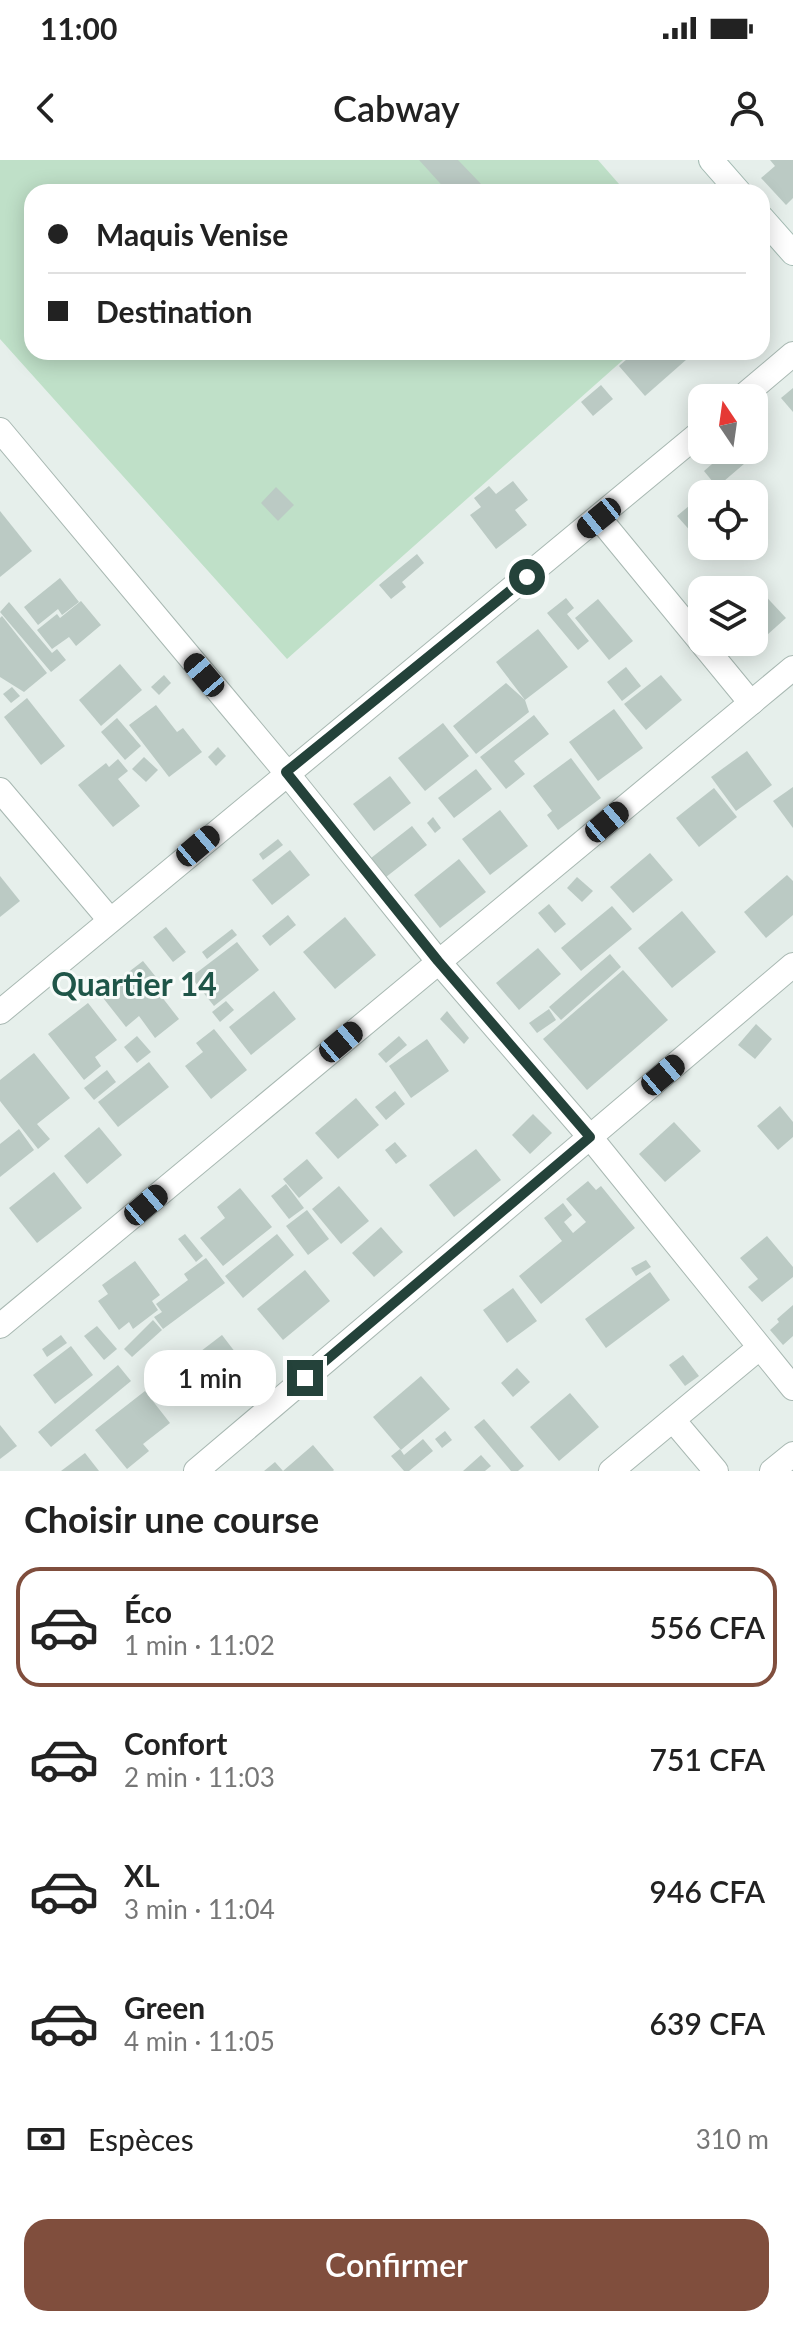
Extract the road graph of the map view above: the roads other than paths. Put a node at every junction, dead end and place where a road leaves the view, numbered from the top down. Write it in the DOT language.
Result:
graph roads {
  1 [pos="711,160"];
  2 [pos="732,184"];
  3 [pos="770,226"];
  4 [pos="791,247"];
  5 [pos="793,354"];
  6 [pos="758,384"];
  7 [pos="0,430"];
  8 [pos="688,443"];
  9 [pos="599,518"];
  10 [pos="793,668"];
  11 [pos="751,703"];
  12 [pos="286,772"];
  13 [pos="0,790"];
  14 [pos="110,920"];
  15 [pos="438,961"];
  16 [pos="790,974"];
  17 [pos="0,1012"];
  18 [pos="590,1137"];
  19 [pos="0,1326"];
  20 [pos="759,1348"];
  21 [pos="793,1388"];
  22 [pos="673,1420"];
  23 [pos="793,1454"];
  24 [pos="196,1471"];
  25 [pos="611,1471"];
  26 [pos="716,1471"];
  27 [pos="772,1471"];
  1 -- 2 [label="street"];
  3 -- 4 [label="street"];
  5 -- 6 [label="street"];
  7 -- 12 [label="street"];
  8 -- 9 [label="street"];
  9 -- 11 [label="street"];
  9 -- 12 [label="street"];
  10 -- 11 [label="street"];
  11 -- 15 [label="street"];
  12 -- 14 [label="street"];
  12 -- 15 [label="street"];
  13 -- 14 [label="street"];
  14 -- 17 [label="street"];
  15 -- 18 [label="street"];
  15 -- 19 [label="street"];
  16 -- 18 [label="street"];
  18 -- 20 [label="street"];
  18 -- 24 [label="street"];
  20 -- 21 [label="street"];
  20 -- 22 [label="street"];
  22 -- 25 [label="street"];
  22 -- 26 [label="street"];
  23 -- 27 [label="street"];
}
